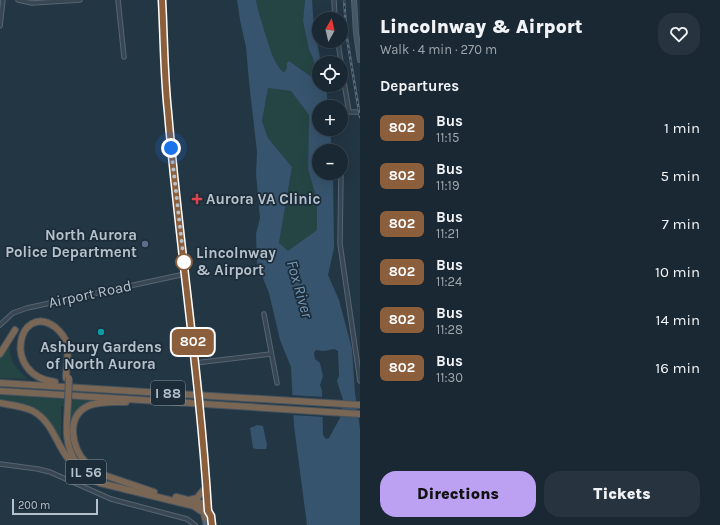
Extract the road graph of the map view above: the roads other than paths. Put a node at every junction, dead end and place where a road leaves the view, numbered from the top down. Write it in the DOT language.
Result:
graph roads {
  1 [pos="3,0"];
  2 [pos="18,0"];
  3 [pos="80,0"];
  4 [pos="118,0"];
  5 [pos="162,0"];
  6 [pos="334,0"];
  7 [pos="354,0"];
  8 [pos="41,1"];
  9 [pos="335,12"];
  10 [pos="357,14"];
  11 [pos="0,26"];
  12 [pos="124,57"];
  13 [pos="360,60"];
  14 [pos="346,92"];
  15 [pos="360,112"];
  16 [pos="340,180"];
  17 [pos="185,274"];
  18 [pos="264,314"];
  19 [pos="0,325"];
  20 [pos="13,348"];
  21 [pos="0,354"];
  22 [pos="271,354"];
  23 [pos="195,363"];
  24 [pos="19,368"];
  25 [pos="67,378"];
  26 [pos="360,381"];
  27 [pos="0,383"];
  28 [pos="277,383"];
  29 [pos="76,387"];
  30 [pos="0,391"];
  31 [pos="155,400"];
  32 [pos="66,402"];
  33 [pos="0,403"];
  34 [pos="360,405"];
  35 [pos="360,414"];
  36 [pos="0,464"];
  37 [pos="77,468"];
  38 [pos="206,487"];
  39 [pos="158,493"];
  40 [pos="188,500"];
  41 [pos="194,506"];
  42 [pos="208,508"];
  43 [pos="205,518"];
  44 [pos="195,525"];
  45 [pos="206,525"];
  46 [pos="212,525"];
  1 -- 11 [label="street"];
  2 -- 8 [label="street"];
  3 -- 8 [label="street"];
  4 -- 12 [label="street"];
  5 -- 17 [label="main road"];
  6 -- 9 [label="street"];
  7 -- 10 [label="main road"];
  10 -- 13 [label="main road"];
  14 -- 15 [label="street"];
  16 -- 26 [label="street"];
  17 -- 19 [label="street, Airport Road"];
  17 -- 23 [label="main road"];
  18 -- 22 [label="street"];
  20 -- 25 [label="highway"];
  21 -- 25 [label="highway, IL 56"];
  22 -- 23 [label="street"];
  22 -- 28 [label="street"];
  23 -- 38 [label="main road, bridge"];
  24 -- 29 [label="highway"];
  25 -- 32 [label="highway, IL 56, bridge"];
  27 -- 29 [label="highway, I 88"];
  29 -- 34 [label="highway, I 88"];
  30 -- 31 [label="highway, I 88"];
  31 -- 35 [label="highway, I 88"];
  31 -- 39 [label="highway"];
  32 -- 37 [label="highway"];
  32 -- 39 [label="highway, IL 56"];
  33 -- 37 [label="highway, IL 56"];
  36 -- 44 [label="street"];
  37 -- 41 [label="highway, IL 56"];
  38 -- 40 [label="highway"];
  38 -- 42 [label="main road"];
  39 -- 40 [label="highway, IL 56"];
  40 -- 42 [label="highway"];
  41 -- 42 [label="highway, IL 56"];
  41 -- 43 [label="highway"];
  42 -- 43 [label="main road"];
  42 -- 46 [label="main road"];
  43 -- 45 [label="main road"];
}
